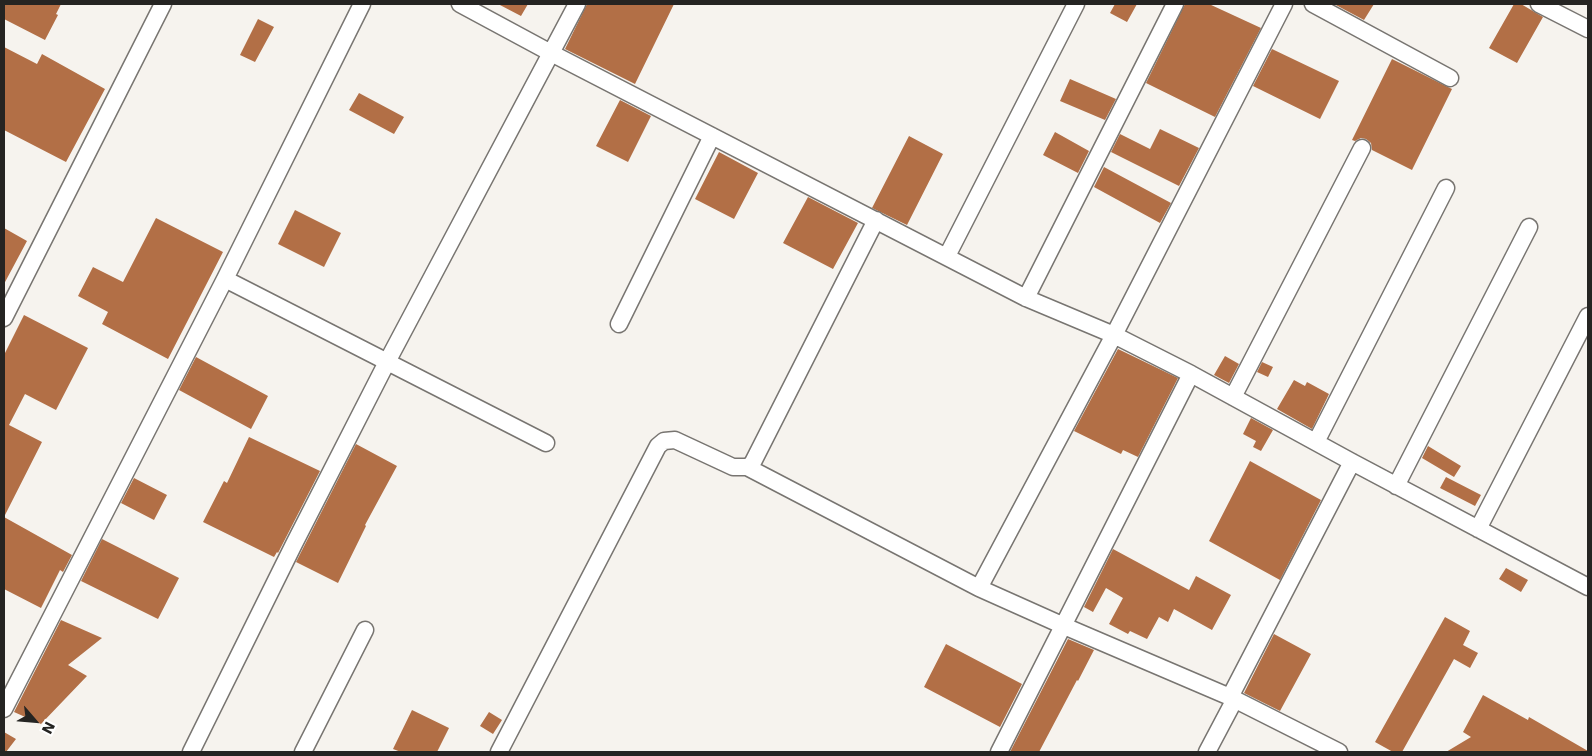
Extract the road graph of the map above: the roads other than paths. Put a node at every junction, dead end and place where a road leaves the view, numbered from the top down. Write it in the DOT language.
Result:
graph roads {
  1 [pos="163,4"];
  2 [pos="362,4"];
  3 [pos="577,4"];
  4 [pos="1076,4"];
  5 [pos="1175,4"];
  6 [pos="1284,4"];
  7 [pos="1313,4"];
  8 [pos="1540,4"];
  9 [pos="467,5"];
  10 [pos="1588,29"];
  11 [pos="551,53"];
  12 [pos="1450,78"];
  13 [pos="712,136"];
  14 [pos="1362,148"];
  15 [pos="1446,188"];
  16 [pos="876,220"];
  17 [pos="1529,227"];
  18 [pos="947,256"];
  19 [pos="225,279"];
  20 [pos="1026,298"];
  21 [pos="1588,316"];
  22 [pos="4,318"];
  23 [pos="619,324"];
  24 [pos="1114,335"];
  25 [pos="387,362"];
  26 [pos="1191,374"];
  27 [pos="1232,396"];
  28 [pos="1316,442"];
  29 [pos="546,443"];
  30 [pos="1352,462"];
  31 [pos="748,467"];
  32 [pos="1396,486"];
  33 [pos="1478,529"];
  34 [pos="1588,587"];
  35 [pos="979,588"];
  36 [pos="1064,626"];
  37 [pos="365,630"];
  38 [pos="1233,698"];
  39 [pos="4,709"];
  40 [pos="190,752"];
  41 [pos="304,752"];
  42 [pos="499,752"];
  43 [pos="999,752"];
  44 [pos="1208,752"];
  45 [pos="1339,752"];
  1 -- 22 [label="lane"];
  2 -- 19 [label="lane"];
  3 -- 11 [label="lane"];
  4 -- 18 [label="lane"];
  5 -- 20 [label="lane"];
  6 -- 24 [label="lane"];
  7 -- 12 [label="lane"];
  8 -- 10 [label="lane"];
  9 -- 11 [label="lane"];
  11 -- 13 [label="lane"];
  11 -- 25 [label="lane"];
  13 -- 16 [label="lane"];
  13 -- 23 [label="lane"];
  14 -- 27 [label="lane"];
  15 -- 28 [label="lane"];
  16 -- 18 [label="lane"];
  16 -- 31 [label="lane"];
  17 -- 32 [label="lane"];
  18 -- 20 [label="lane"];
  19 -- 25 [label="lane"];
  19 -- 39 [label="lane"];
  20 -- 24 [label="lane"];
  21 -- 33 [label="lane"];
  24 -- 26 [label="lane"];
  24 -- 35 [label="lane"];
  25 -- 29 [label="lane"];
  25 -- 40 [label="lane"];
  26 -- 27 [label="lane"];
  26 -- 36 [label="lane"];
  27 -- 28 [label="lane"];
  28 -- 30 [label="lane"];
  30 -- 32 [label="lane"];
  30 -- 38 [label="lane"];
  31 -- 35 [label="lane"];
  31 -- 42 [label="lane"];
  32 -- 33 [label="lane"];
  33 -- 34 [label="lane"];
  35 -- 36 [label="lane"];
  36 -- 38 [label="lane"];
  36 -- 43 [label="lane"];
  37 -- 41 [label="lane"];
  38 -- 44 [label="lane"];
  38 -- 45 [label="lane"];
}
